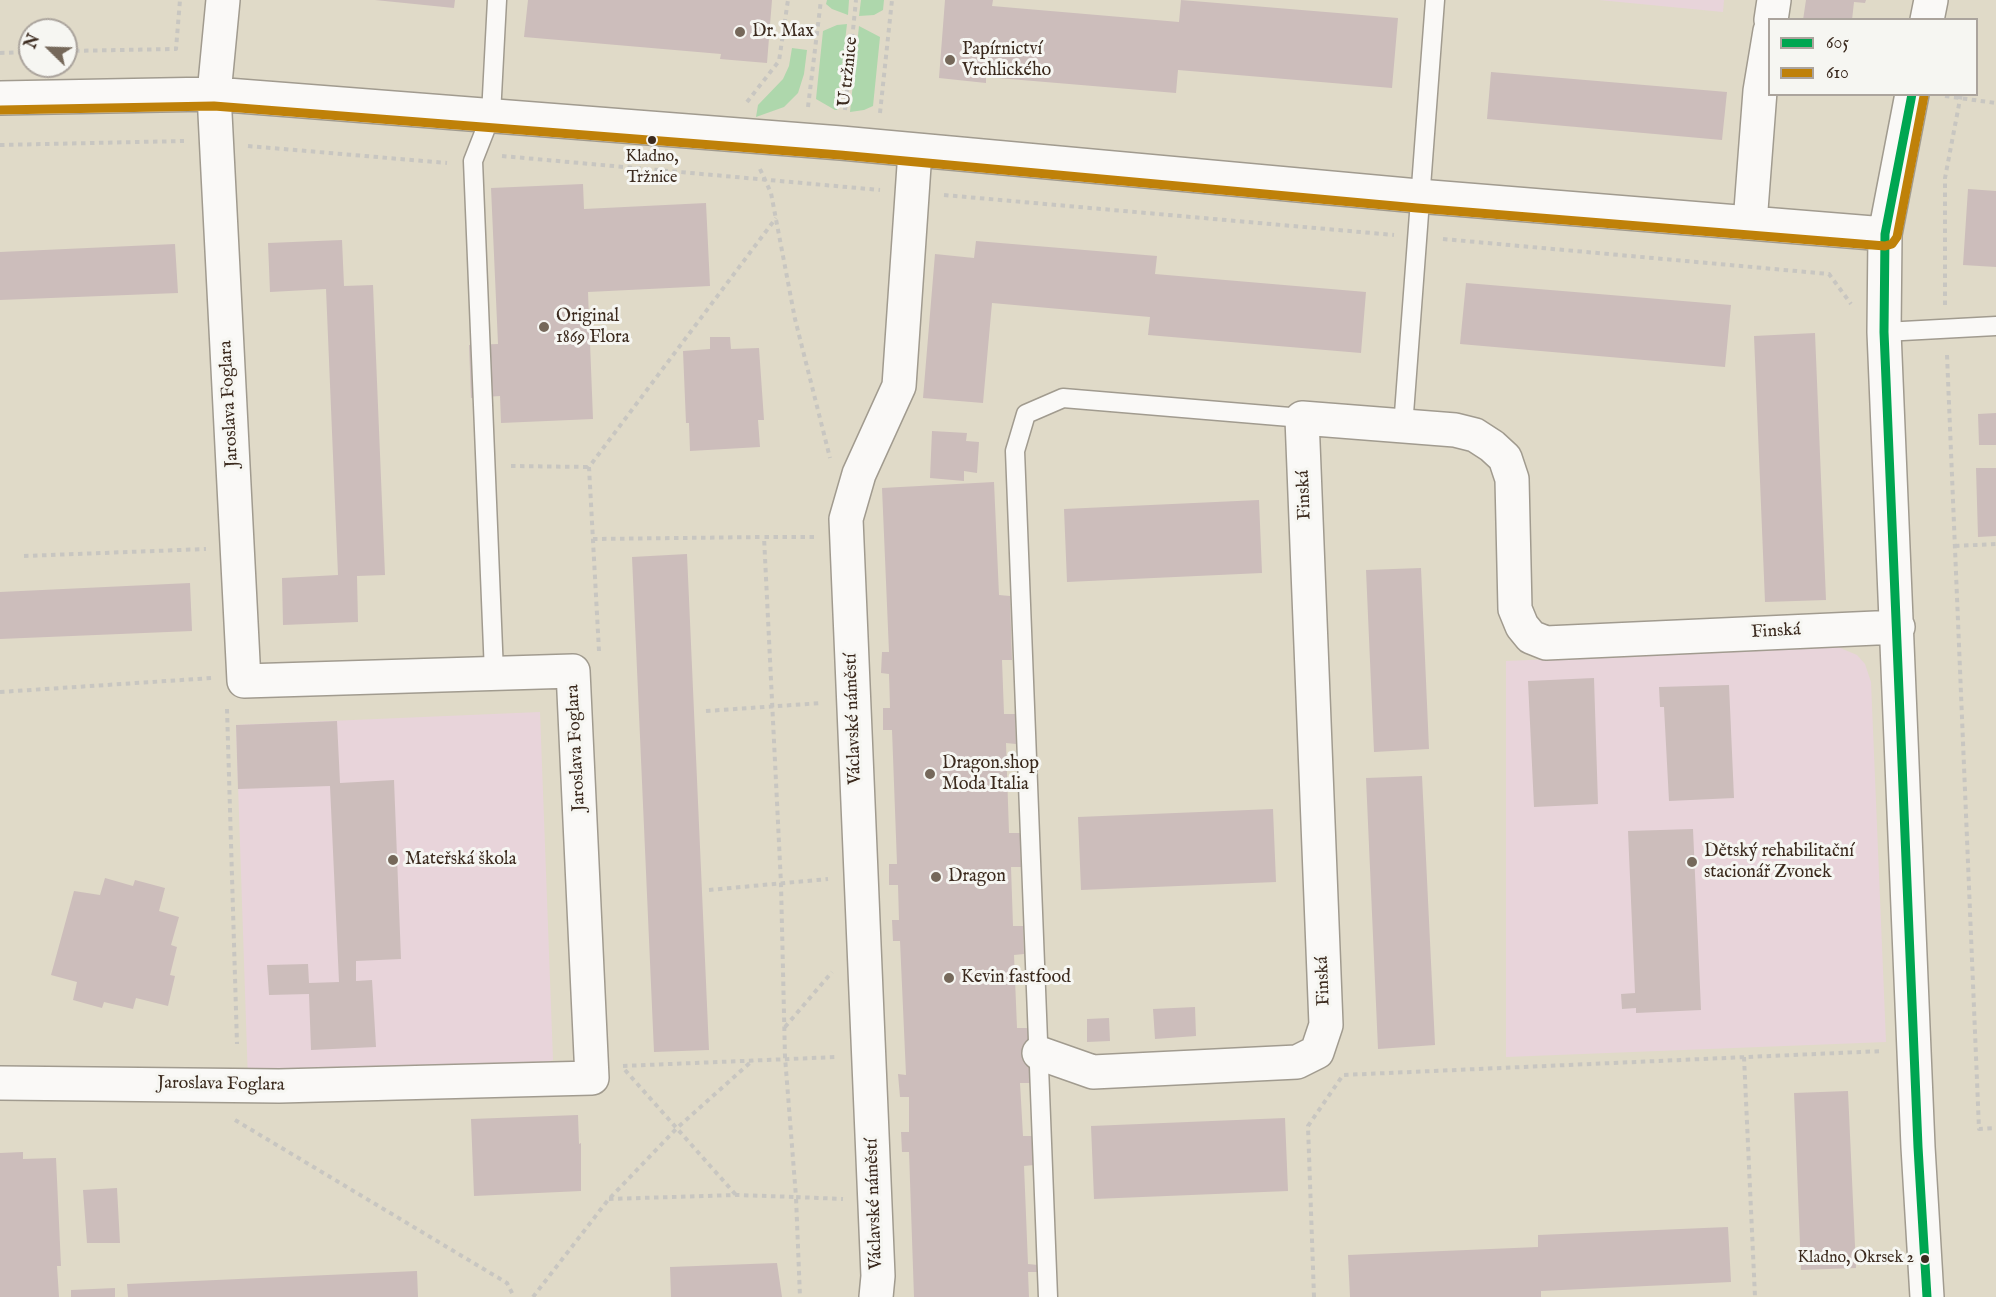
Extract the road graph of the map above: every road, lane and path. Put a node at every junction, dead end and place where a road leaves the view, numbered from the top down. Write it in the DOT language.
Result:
graph roads {
  1 [pos="180,0"];
  2 [pos="223,0"];
  3 [pos="497,0"];
  4 [pos="788,0"];
  5 [pos="821,0"];
  6 [pos="856,0"];
  7 [pos="892,0"];
  8 [pos="1435,0"];
  9 [pos="1774,0"];
  10 [pos="1931,0"];
  11 [pos="1771,18"];
  12 [pos="1927,18"];
  13 [pos="1768,43"];
  14 [pos="78,51"];
  15 [pos="18,52"];
  16 [pos="0,53"];
  17 [pos="214,93"];
  18 [pos="1927,96"];
  19 [pos="1960,96"];
  20 [pos="0,98"];
  21 [pos="1996,103"];
  22 [pos="491,115"];
  23 [pos="745,136"];
  24 [pos="804,140"];
  25 [pos="217,143"];
  26 [pos="841,143"];
  27 [pos="0,145"];
  28 [pos="876,147"];
  29 [pos="915,151"];
  30 [pos="473,160"];
  31 [pos="764,179"];
  32 [pos="912,193"];
  33 [pos="1418,196"];
  34 [pos="776,218"];
  35 [pos="1750,223"];
  36 [pos="1885,234"];
  37 [pos="1416,237"];
  38 [pos="1854,309"];
  39 [pos="1996,326"];
  40 [pos="1946,329"];
  41 [pos="1884,332"];
  42 [pos="1302,418"];
  43 [pos="1403,427"];
  44 [pos="831,462"];
  45 [pos="485,466"];
  46 [pos="589,466"];
  47 [pos="764,537"];
  48 [pos="817,537"];
  49 [pos="592,539"];
  50 [pos="1996,544"];
  51 [pos="1955,546"];
  52 [pos="210,549"];
  53 [pos="24,556"];
  54 [pos="1898,627"];
  55 [pos="599,659"];
  56 [pos="494,673"];
  57 [pos="214,678"];
  58 [pos="0,692"];
  59 [pos="226,701"];
  60 [pos="823,703"];
  61 [pos="770,707"];
  62 [pos="706,711"];
  63 [pos="840,878"];
  64 [pos="781,884"];
  65 [pos="709,890"];
  66 [pos="835,968"];
  67 [pos="785,1027"];
  68 [pos="237,1044"];
  69 [pos="1887,1051"];
  70 [pos="1039,1053"];
  71 [pos="620,1054"];
  72 [pos="848,1056"];
  73 [pos="1744,1057"];
  74 [pos="785,1058"];
  75 [pos="753,1060"];
  76 [pos="621,1066"];
  77 [pos="0,1083"];
  78 [pos="222,1084"];
  79 [pos="1996,1128"];
  80 [pos="676,1129"];
  81 [pos="736,1195"];
  82 [pos="796,1197"];
  83 [pos="844,1198"];
  84 [pos="608,1200"];
  85 [pos="514,1297"];
  86 [pos="533,1297"];
  87 [pos="800,1297"];
  88 [pos="876,1297"];
  89 [pos="1048,1297"];
  90 [pos="1314,1297"];
  91 [pos="1755,1297"];
  92 [pos="1928,1297"];
  1 -- 14 [label="path"];
  2 -- 17 [label="street, Jaroslava Foglara"];
  3 -- 22 [label="lane"];
  4 -- 23 [label="path"];
  5 -- 24 [label="path"];
  6 -- 26 [label="path, U tržnice"];
  7 -- 28 [label="path"];
  8 -- 33 [label="lane"];
  9 -- 11 [label="street"];
  10 -- 12 [label="street"];
  13 -- 35 [label="street"];
  15 -- 16 [label="path"];
  17 -- 20 [label="street"];
  17 -- 22 [label="street"];
  17 -- 25 [label="street, Jaroslava Foglara"];
  18 -- 36 [label="street"];
  19 -- 21 [label="path"];
  19 -- 40 [label="path"];
  22 -- 23 [label="street"];
  22 -- 30 [label="lane"];
  23 -- 24 [label="street"];
  23 -- 31 [label="path"];
  24 -- 26 [label="street"];
  25 -- 27 [label="path"];
  25 -- 30 [label="path"];
  25 -- 56 [label="street, Jaroslava Foglara"];
  26 -- 28 [label="street"];
  28 -- 29 [label="street"];
  29 -- 32 [label="street, Václavské náměstí"];
  29 -- 33 [label="street"];
  30 -- 31 [label="path"];
  30 -- 45 [label="lane"];
  31 -- 32 [label="path"];
  31 -- 34 [label="path"];
  32 -- 37 [label="path"];
  32 -- 88 [label="street, Václavské náměstí"];
  33 -- 35 [label="street"];
  33 -- 37 [label="lane"];
  34 -- 44 [label="path"];
  34 -- 46 [label="path"];
  35 -- 36 [label="street"];
  36 -- 41 [label="street"];
  37 -- 38 [label="path"];
  37 -- 43 [label="lane"];
  39 -- 40 [label="lane"];
  40 -- 41 [label="lane"];
  40 -- 51 [label="path"];
  41 -- 54 [label="street"];
  42 -- 43 [label="street, Finská"];
  42 -- 70 [label="street, Finská"];
  42 -- 70 [label="lane"];
  43 -- 54 [label="street, Finská"];
  45 -- 46 [label="path"];
  45 -- 56 [label="lane"];
  46 -- 49 [label="path"];
  47 -- 48 [label="path"];
  47 -- 49 [label="path"];
  47 -- 61 [label="path"];
  49 -- 55 [label="path"];
  50 -- 51 [label="path"];
  51 -- 79 [label="path"];
  52 -- 53 [label="path"];
  54 -- 92 [label="street"];
  56 -- 78 [label="street, Jaroslava Foglara"];
  57 -- 58 [label="path"];
  59 -- 68 [label="path"];
  60 -- 61 [label="path"];
  61 -- 62 [label="path"];
  61 -- 64 [label="path"];
  63 -- 64 [label="path"];
  64 -- 65 [label="path"];
  64 -- 67 [label="path"];
  66 -- 67 [label="path"];
  67 -- 74 [label="path"];
  69 -- 73 [label="path"];
  70 -- 89 [label="lane"];
  71 -- 76 [label="path"];
  72 -- 74 [label="path"];
  73 -- 90 [label="path"];
  73 -- 91 [label="path"];
  74 -- 75 [label="path"];
  74 -- 82 [label="path"];
  75 -- 76 [label="path"];
  75 -- 80 [label="path"];
  76 -- 80 [label="path"];
  77 -- 78 [label="street, Jaroslava Foglara"];
  78 -- 85 [label="path"];
  80 -- 81 [label="path"];
  80 -- 84 [label="path"];
  81 -- 82 [label="path"];
  81 -- 84 [label="path"];
  82 -- 83 [label="path"];
  82 -- 87 [label="path"];
  84 -- 86 [label="path"];
}
